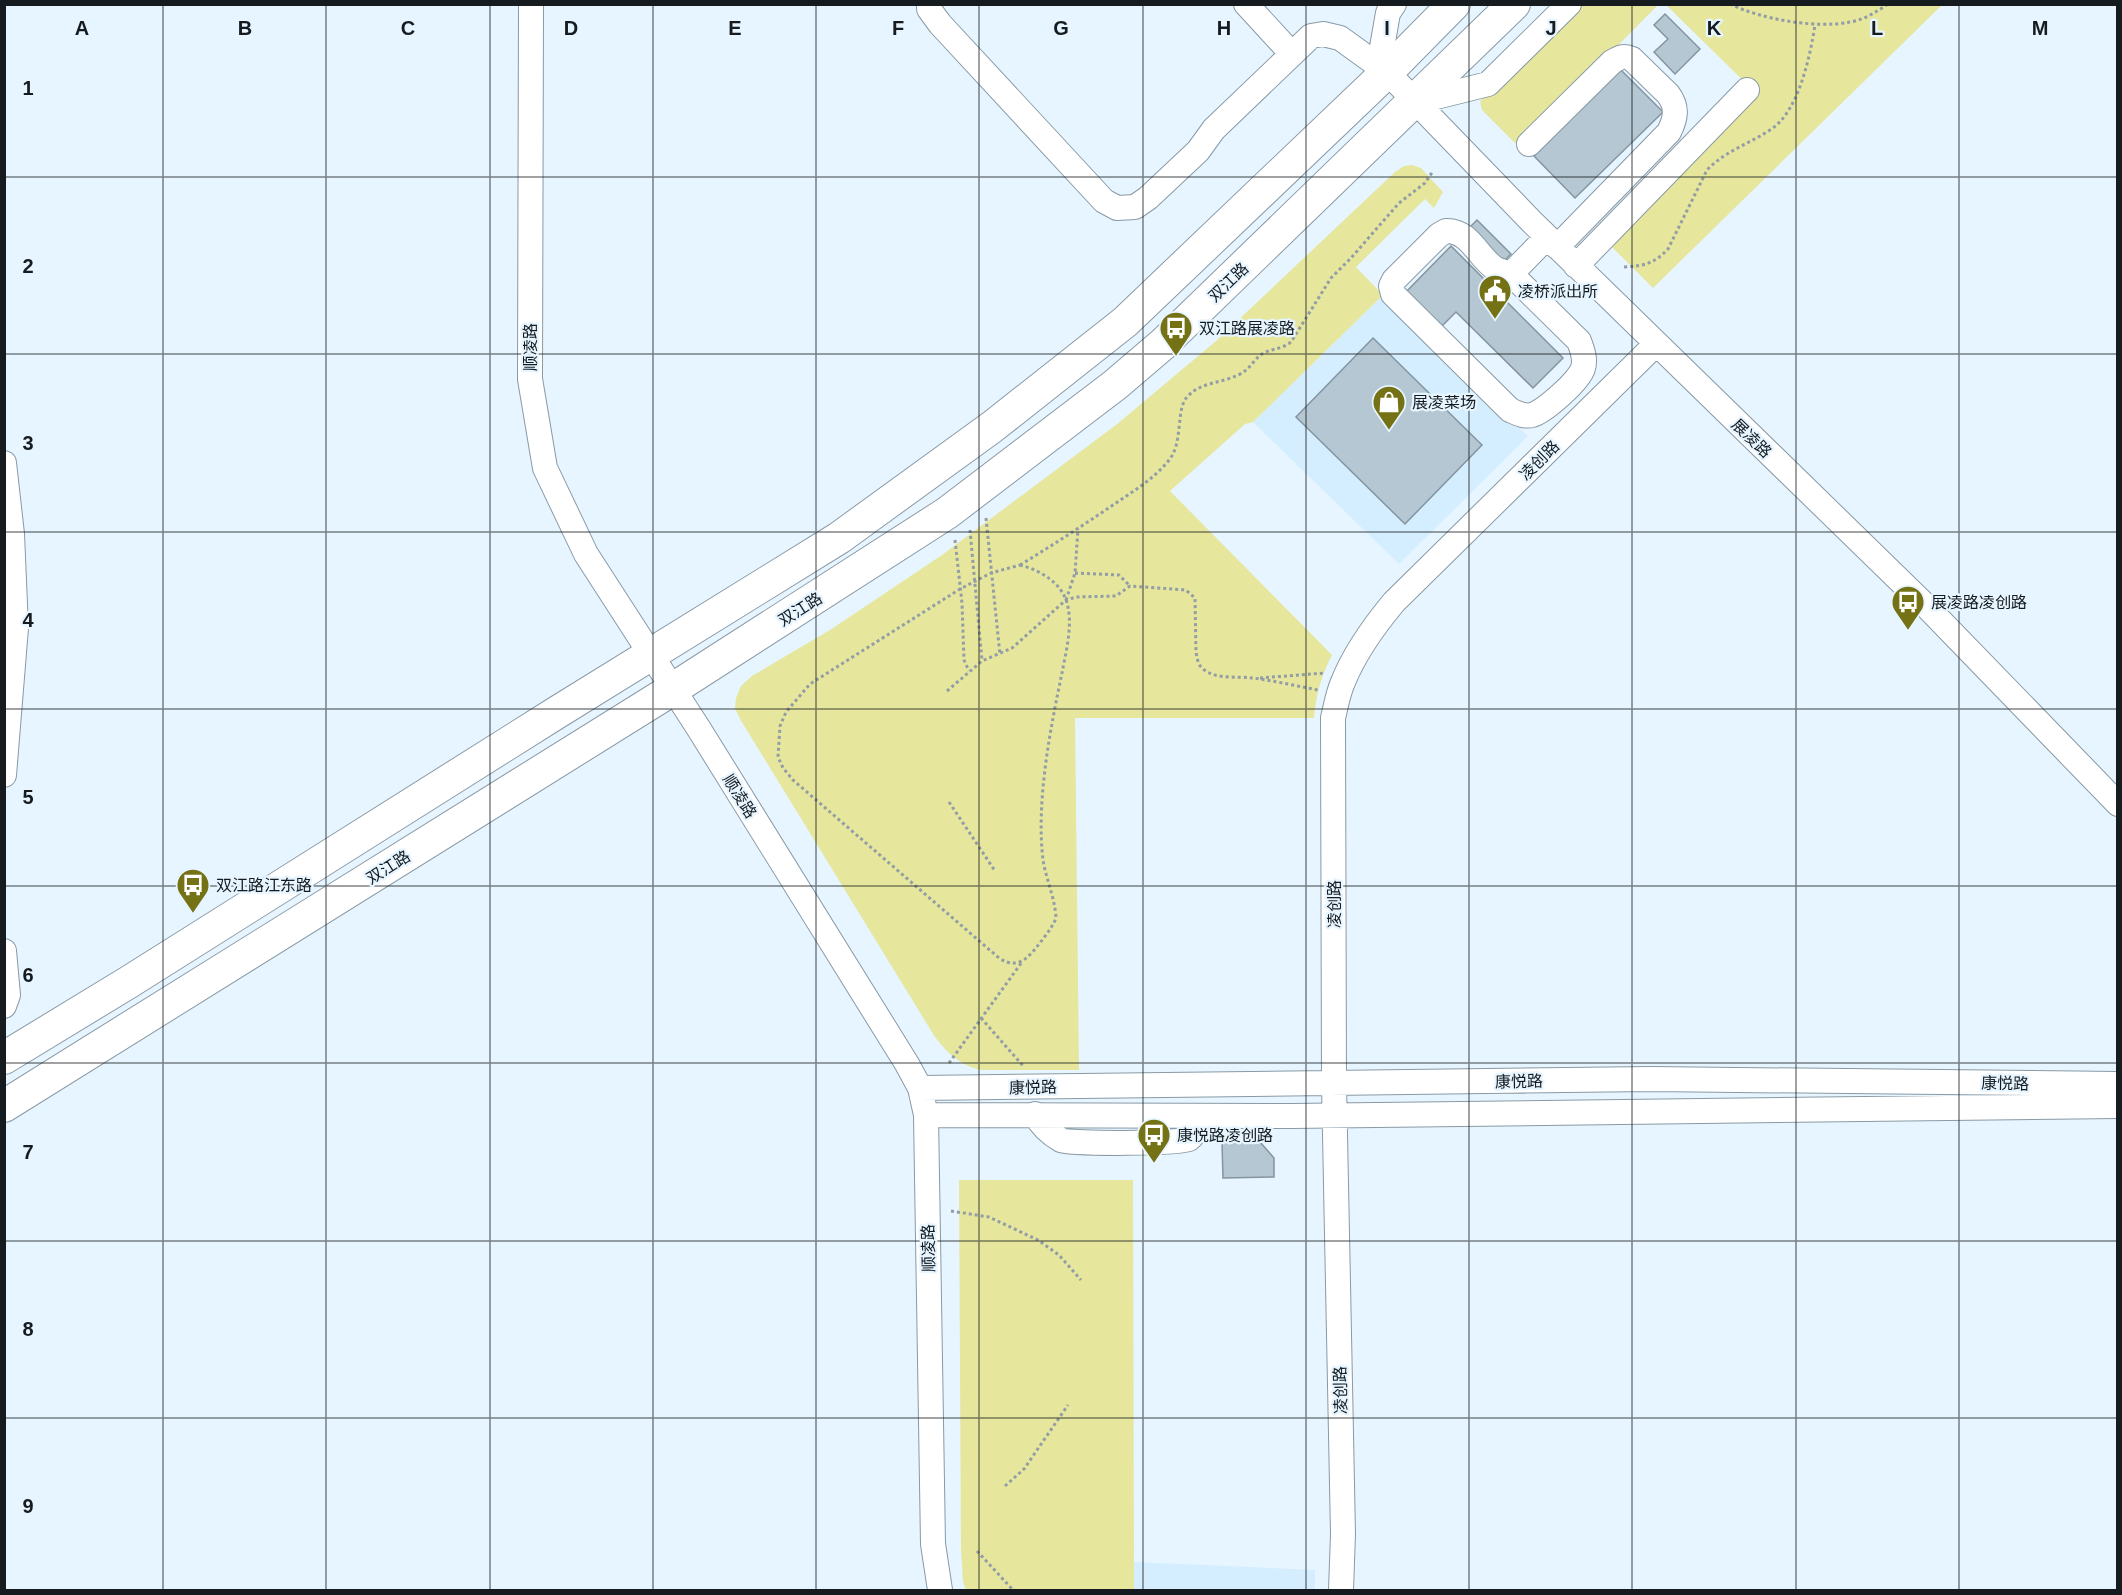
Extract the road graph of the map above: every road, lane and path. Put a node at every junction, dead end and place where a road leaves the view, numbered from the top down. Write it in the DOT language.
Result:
graph roads {
  1 [pos="531,4"];
  2 [pos="929,4"];
  3 [pos="1245,4"];
  4 [pos="1394,4"];
  5 [pos="1454,4"];
  6 [pos="1514,4"];
  7 [pos="1569,4"];
  8 [pos="1730,4"];
  9 [pos="1888,4"];
  10 [pos="1815,25"];
  11 [pos="1292,54"];
  12 [pos="1388,72"];
  13 [pos="1747,90"];
  14 [pos="1416,102"];
  15 [pos="1529,144"];
  16 [pos="1433,171"];
  17 [pos="1552,242"];
  18 [pos="1576,266"];
  19 [pos="1624,267"];
  20 [pos="1510,274"];
  21 [pos="1656,344"];
  22 [pos="1583,352"];
  23 [pos="1507,384"];
  24 [pos="4,463"];
  25 [pos="986,518"];
  26 [pos="1078,528"];
  27 [pos="970,530"];
  28 [pos="955,540"];
  29 [pos="1020,565"];
  30 [pos="992,573"];
  31 [pos="1075,573"];
  32 [pos="974,581"];
  33 [pos="1130,586"];
  34 [pos="960,588"];
  35 [pos="1066,600"];
  36 [pos="651,654"];
  37 [pos="1000,655"];
  38 [pos="982,661"];
  39 [pos="969,671"];
  40 [pos="1327,672"];
  41 [pos="1253,678"];
  42 [pos="673,689"];
  43 [pos="1320,690"];
  44 [pos="947,691"];
  45 [pos="4,775"];
  46 [pos="950,802"];
  47 [pos="2118,804"];
  48 [pos="995,871"];
  49 [pos="4,951"];
  50 [pos="1022,961"];
  51 [pos="4,1006"];
  52 [pos="981,1018"];
  53 [pos="4,1058"];
  54 [pos="949,1063"];
  55 [pos="1030,1073"];
  56 [pos="1334,1084"];
  57 [pos="2118,1084"];
  58 [pos="920,1089"];
  59 [pos="4,1106"];
  60 [pos="2118,1106"];
  61 [pos="926,1115"];
  62 [pos="1335,1115"];
  63 [pos="951,1211"];
  64 [pos="1081,1280"];
  65 [pos="1068,1405"];
  66 [pos="1005,1486"];
  67 [pos="977,1551"];
  68 [pos="940,1590"];
  69 [pos="1013,1590"];
  70 [pos="1341,1590"];
  1 -- 36 [label="street, 顺凌路"];
  2 -- 11 [label="street, 展凌路"];
  3 -- 11 [label="street"];
  4 -- 12 [label="street"];
  5 -- 12 [label="main road"];
  6 -- 14 [label="main road, 双江路"];
  7 -- 14 [label="street"];
  8 -- 10 [label="path"];
  9 -- 10 [label="path"];
  10 -- 19 [label="path"];
  11 -- 12 [label="street, 展凌路"];
  12 -- 14 [label="street, 展凌路"];
  12 -- 36 [label="main road"];
  13 -- 18 [label="street"];
  14 -- 17 [label="street, 展凌路"];
  14 -- 42 [label="main road, 双江路"];
  15 -- 17 [label="street"];
  16 -- 26 [label="path"];
  17 -- 18 [label="street, 展凌路"];
  17 -- 20 [label="street"];
  18 -- 21 [label="street, 展凌路"];
  20 -- 22 [label="street"];
  20 -- 22 [label="street"];
  21 -- 47 [label="street, 展凌路"];
  21 -- 56 [label="street, 凌创路"];
  22 -- 23 [label="street"];
  24 -- 45 [label="street"];
  25 -- 30 [label="path"];
  26 -- 29 [label="path"];
  26 -- 31 [label="path"];
  27 -- 32 [label="path"];
  28 -- 34 [label="path"];
  29 -- 30 [label="path"];
  29 -- 35 [label="path"];
  30 -- 32 [label="path"];
  30 -- 37 [label="path"];
  31 -- 33 [label="path"];
  31 -- 35 [label="path"];
  32 -- 34 [label="path"];
  32 -- 38 [label="path"];
  33 -- 35 [label="path"];
  33 -- 41 [label="path"];
  34 -- 39 [label="path"];
  34 -- 50 [label="path"];
  35 -- 37 [label="path"];
  35 -- 50 [label="path"];
  36 -- 42 [label="street, 顺凌路"];
  36 -- 53 [label="main road"];
  37 -- 38 [label="path"];
  38 -- 39 [label="path"];
  39 -- 44 [label="path"];
  40 -- 41 [label="path"];
  41 -- 43 [label="path"];
  42 -- 58 [label="street, 顺凌路"];
  42 -- 59 [label="main road, 双江路"];
  46 -- 48 [label="path"];
  49 -- 51 [label="street"];
  50 -- 52 [label="path"];
  52 -- 54 [label="path"];
  52 -- 55 [label="path"];
  56 -- 57 [label="street, 康悦路"];
  56 -- 58 [label="street, 康悦路"];
  56 -- 62 [label="street, 凌创路"];
  58 -- 61 [label="street, 顺凌路"];
  60 -- 62 [label="street, 康悦路"];
  61 -- 62 [label="street, 康悦路"];
  61 -- 68 [label="street, 顺凌路"];
  62 -- 70 [label="street, 凌创路"];
  63 -- 64 [label="path"];
  65 -- 66 [label="path"];
  67 -- 69 [label="path"];
}
